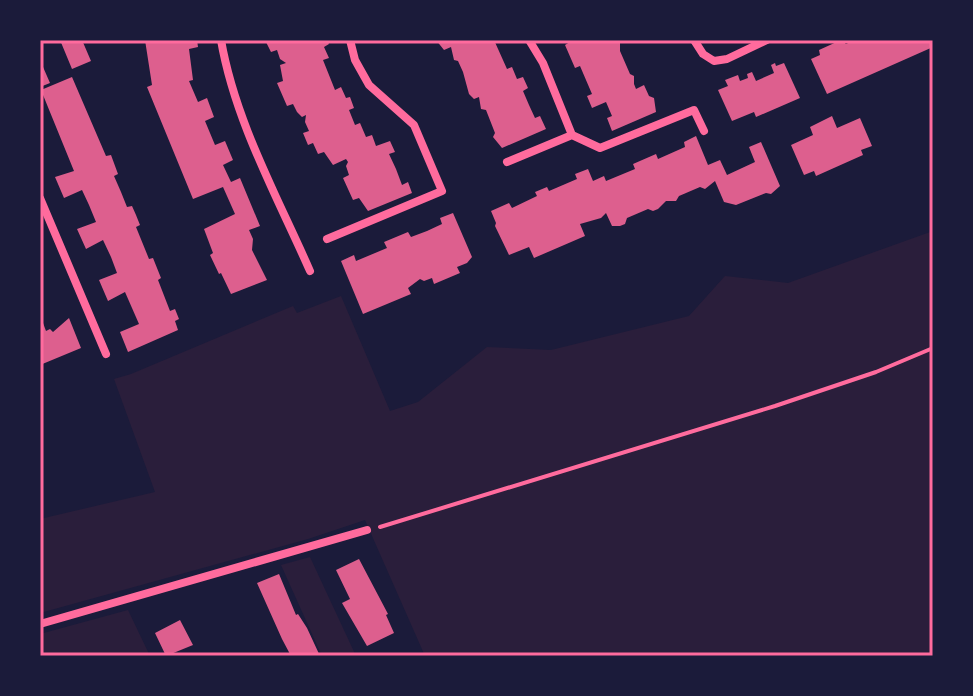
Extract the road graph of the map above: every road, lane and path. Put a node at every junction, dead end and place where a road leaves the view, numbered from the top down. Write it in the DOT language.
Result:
graph roads {
  1 [pos="221,40"];
  2 [pos="350,40"];
  3 [pos="529,40"];
  4 [pos="694,40"];
  5 [pos="767,40"];
  6 [pos="704,131"];
  7 [pos="572,135"];
  8 [pos="507,162"];
  9 [pos="40,198"];
  10 [pos="327,239"];
  11 [pos="310,271"];
  12 [pos="933,348"];
  13 [pos="106,354"];
  14 [pos="367,530"];
  15 [pos="40,624"];
  1 -- 11 [label="street"];
  2 -- 10 [label="street"];
  3 -- 7 [label="street"];
  4 -- 5 [label="street"];
  6 -- 7 [label="street"];
  7 -- 8 [label="street"];
  9 -- 13 [label="street"];
  12 -- 14 [label="path"];
  14 -- 15 [label="street"];
}
